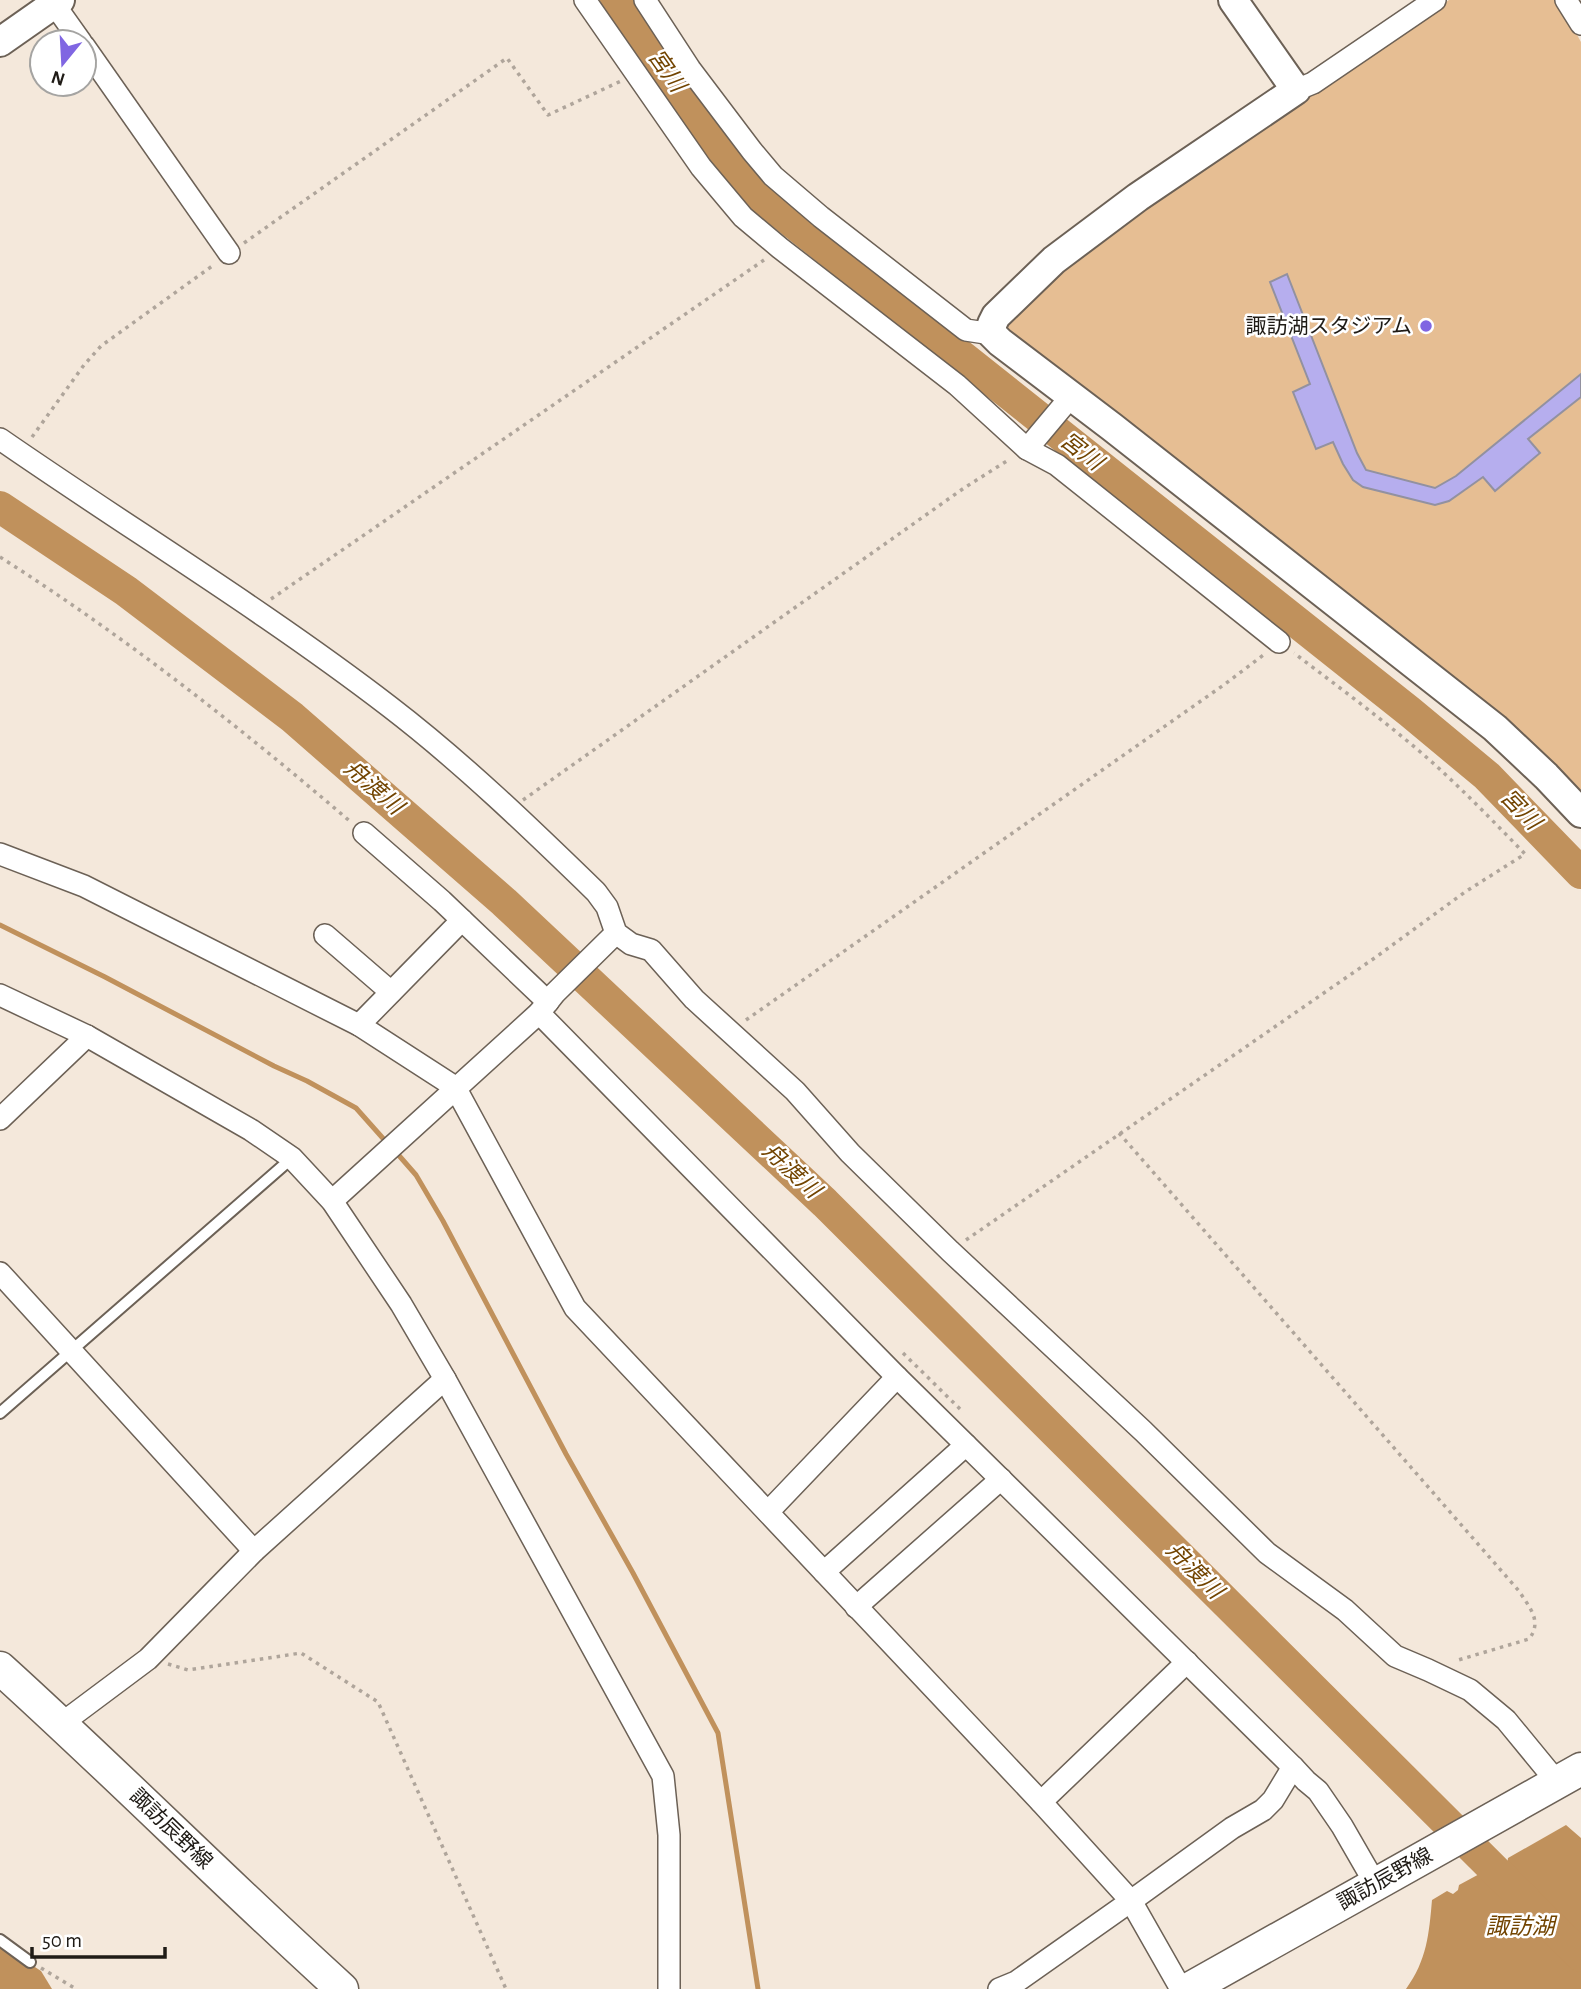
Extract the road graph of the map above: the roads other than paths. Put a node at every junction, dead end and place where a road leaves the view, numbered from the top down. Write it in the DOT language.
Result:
graph roads {
  1 [pos="585,0"];
  2 [pos="645,0"];
  3 [pos="1233,0"];
  4 [pos="1435,0"];
  5 [pos="1566,0"];
  6 [pos="57,2"];
  7 [pos="1581,24"];
  8 [pos="73,28"];
  9 [pos="0,42"];
  10 [pos="98,65"];
  11 [pos="1296,90"];
  12 [pos="229,253"];
  13 [pos="992,334"];
  14 [pos="1066,400"];
  15 [pos="0,439"];
  16 [pos="1030,446"];
  17 [pos="1279,642"];
  18 [pos="1581,813"];
  19 [pos="364,833"];
  20 [pos="0,853"];
  21 [pos="462,920"];
  22 [pos="325,935"];
  23 [pos="612,937"];
  24 [pos="391,992"];
  25 [pos="0,995"];
  26 [pos="547,1003"];
  27 [pos="359,1026"];
  28 [pos="87,1036"];
  29 [pos="456,1087"];
  30 [pos="0,1119"];
  31 [pos="292,1158"];
  32 [pos="332,1201"];
  33 [pos="0,1273"];
  34 [pos="71,1350"];
  35 [pos="897,1377"];
  36 [pos="445,1379"];
  37 [pos="0,1413"];
  38 [pos="966,1445"];
  39 [pos="1000,1479"];
  40 [pos="768,1512"];
  41 [pos="254,1551"];
  42 [pos="824,1572"];
  43 [pos="856,1607"];
  44 [pos="1187,1662"];
  45 [pos="0,1668"];
  46 [pos="61,1724"];
  47 [pos="1293,1767"];
  48 [pos="1558,1782"];
  49 [pos="1041,1802"];
  50 [pos="1386,1879"];
  51 [pos="1131,1901"];
  52 [pos="0,1940"];
  53 [pos="30,1962"];
  54 [pos="342,1989"];
  55 [pos="669,1989"];
  56 [pos="999,1989"];
  57 [pos="1181,1989"];
  58 [pos="1189,1989"];
  1 -- 16 [label="street"];
  2 -- 13 [label="street"];
  3 -- 11 [label="street"];
  4 -- 11 [label="street"];
  5 -- 7 [label="street"];
  6 -- 8 [label="street"];
  6 -- 9 [label="street"];
  10 -- 12 [label="street"];
  11 -- 13 [label="street"];
  13 -- 14 [label="street"];
  14 -- 16 [label="street"];
  14 -- 18 [label="street"];
  15 -- 23 [label="street"];
  16 -- 17 [label="street"];
  19 -- 21 [label="street"];
  20 -- 27 [label="street"];
  21 -- 24 [label="street"];
  21 -- 26 [label="street"];
  22 -- 24 [label="street"];
  23 -- 26 [label="street"];
  23 -- 48 [label="street"];
  24 -- 27 [label="street"];
  25 -- 28 [label="street"];
  26 -- 29 [label="street"];
  26 -- 35 [label="street"];
  27 -- 29 [label="street"];
  28 -- 30 [label="street"];
  28 -- 31 [label="street"];
  29 -- 32 [label="street"];
  29 -- 40 [label="street"];
  31 -- 32 [label="street"];
  31 -- 34 [label="lane"];
  32 -- 36 [label="street"];
  33 -- 34 [label="street"];
  34 -- 37 [label="lane"];
  34 -- 41 [label="street"];
  35 -- 38 [label="street"];
  35 -- 40 [label="street"];
  36 -- 41 [label="street"];
  36 -- 55 [label="street"];
  38 -- 39 [label="street"];
  38 -- 42 [label="street"];
  39 -- 43 [label="street"];
  39 -- 44 [label="street"];
  40 -- 42 [label="street"];
  41 -- 46 [label="street"];
  42 -- 43 [label="street"];
  43 -- 49 [label="street"];
  44 -- 47 [label="street"];
  44 -- 49 [label="street"];
  45 -- 46 [label="main road, 諏訪辰野線"];
  46 -- 54 [label="main road, 諏訪辰野線"];
  47 -- 50 [label="street"];
  47 -- 51 [label="street"];
  48 -- 50 [label="main road, 諏訪辰野線"];
  49 -- 51 [label="street"];
  50 -- 58 [label="main road, 諏訪辰野線"];
  51 -- 56 [label="street"];
  51 -- 57 [label="street"];
  52 -- 53 [label="lane"];
}
